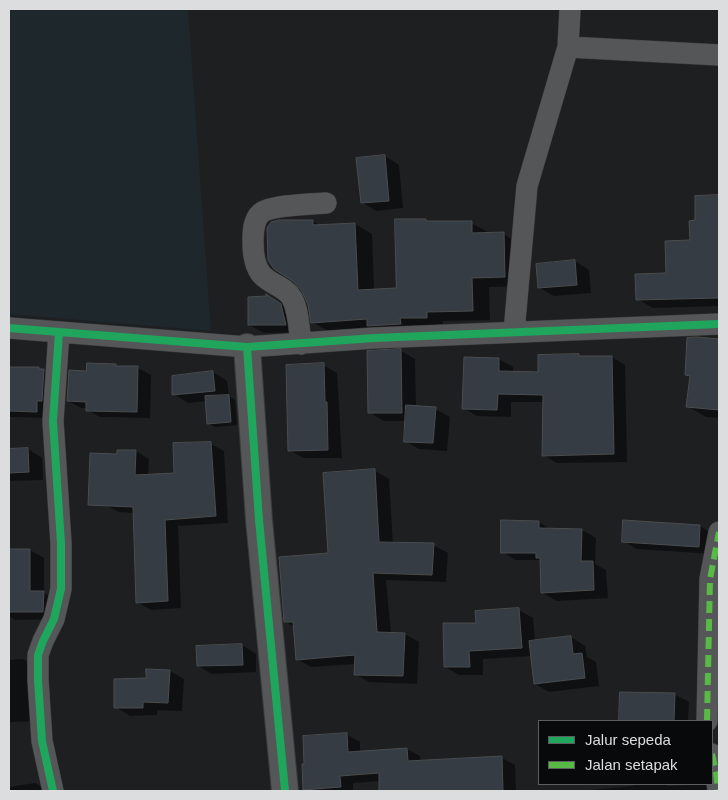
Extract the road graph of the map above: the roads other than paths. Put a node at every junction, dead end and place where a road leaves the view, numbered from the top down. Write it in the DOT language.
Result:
graph roads {
  1 [pos="570,9"];
  2 [pos="568,47"];
  3 [pos="719,55"];
  4 [pos="326,203"];
  5 [pos="719,324"];
  6 [pos="9,328"];
  7 [pos="59,332"];
  8 [pos="514,332"];
  9 [pos="301,344"];
  10 [pos="247,347"];
  11 [pos="719,532"];
  12 [pos="707,720"];
  13 [pos="713,758"];
  14 [pos="54,791"];
  15 [pos="285,791"];
  16 [pos="718,791"];
  1 -- 2 [label="street"];
  2 -- 3 [label="street"];
  2 -- 8 [label="street"];
  4 -- 9 [label="street"];
  5 -- 8 [label="street"];
  6 -- 7 [label="street"];
  7 -- 10 [label="street"];
  7 -- 14 [label="street"];
  8 -- 9 [label="street"];
  9 -- 10 [label="street"];
  10 -- 15 [label="street"];
  11 -- 12 [label="street"];
  13 -- 16 [label="street"];
}
